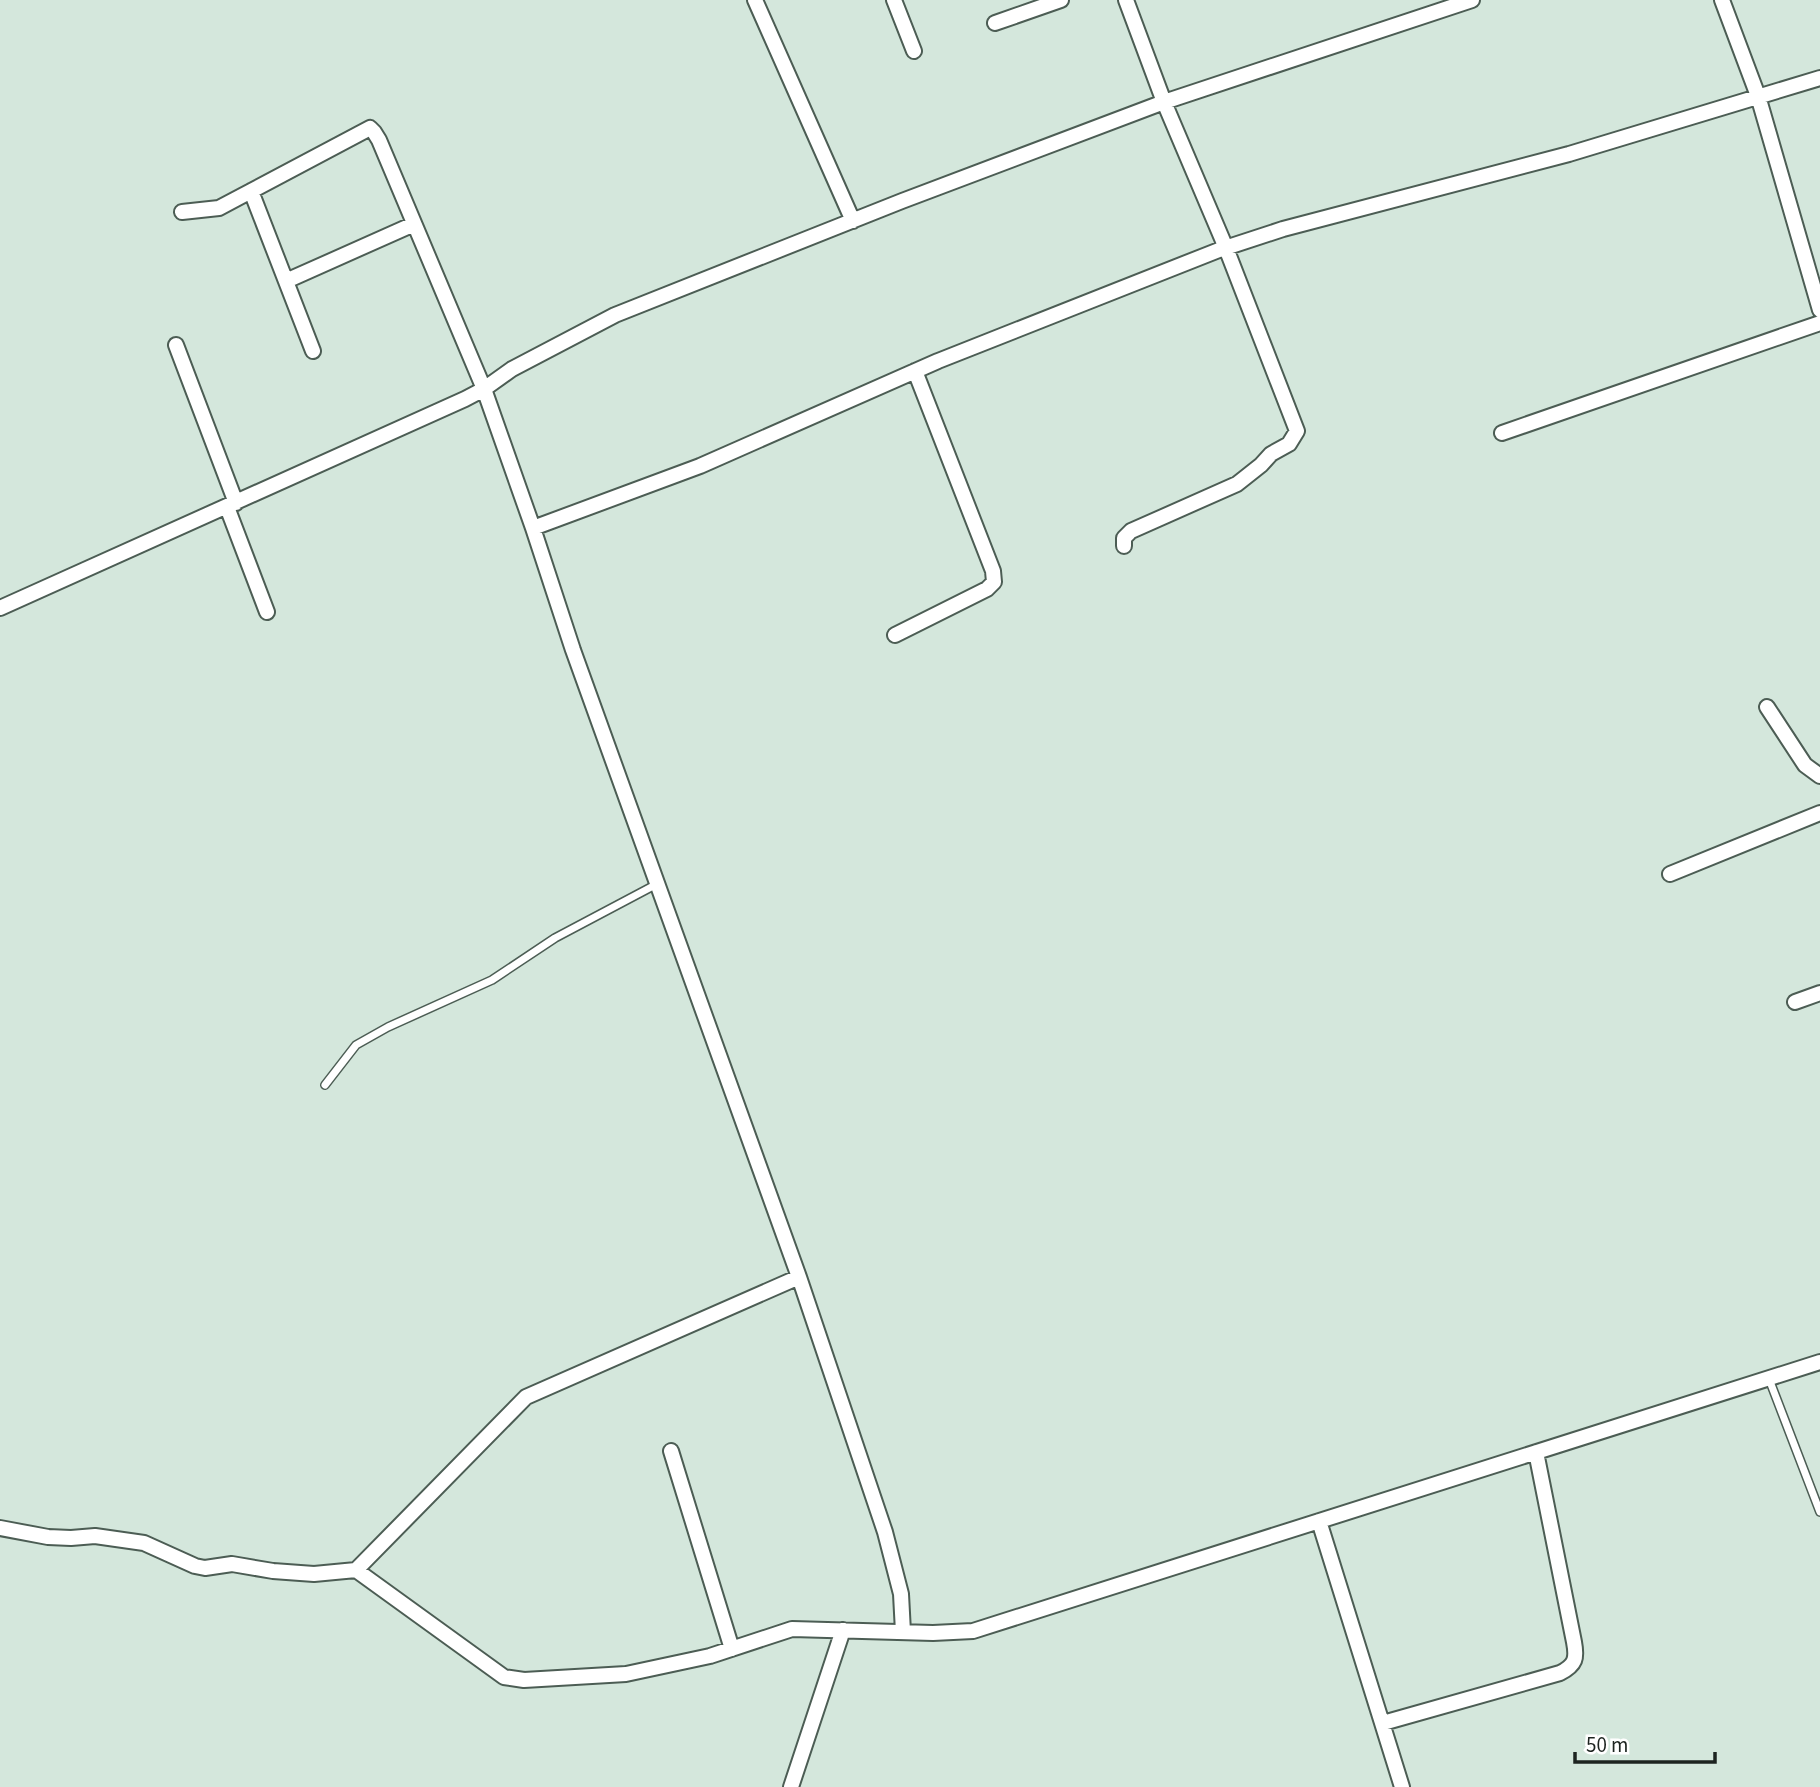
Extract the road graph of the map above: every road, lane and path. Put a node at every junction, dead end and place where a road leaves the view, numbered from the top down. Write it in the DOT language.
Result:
graph roads {
  1 [pos="755,0"];
  2 [pos="894,0"];
  3 [pos="1061,0"];
  4 [pos="1126,0"];
  5 [pos="1472,0"];
  6 [pos="1722,0"];
  7 [pos="995,23"];
  8 [pos="914,51"];
  9 [pos="1820,78"];
  10 [pos="1758,96"];
  11 [pos="1164,102"];
  12 [pos="251,191"];
  13 [pos="182,212"];
  14 [pos="853,221"];
  15 [pos="414,223"];
  16 [pos="1226,248"];
  17 [pos="286,281"];
  18 [pos="1820,310"];
  19 [pos="1820,323"];
  20 [pos="176,345"];
  21 [pos="313,351"];
  22 [pos="915,371"];
  23 [pos="484,389"];
  24 [pos="1502,433"];
  25 [pos="231,505"];
  26 [pos="533,528"];
  27 [pos="1124,546"];
  28 [pos="0,608"];
  29 [pos="267,612"];
  30 [pos="895,635"];
  31 [pos="1768,707"];
  32 [pos="1820,776"];
  33 [pos="1820,813"];
  34 [pos="1670,874"];
  35 [pos="657,884"];
  36 [pos="1820,993"];
  37 [pos="1795,1002"];
  38 [pos="325,1085"];
  39 [pos="799,1277"];
  40 [pos="1820,1362"];
  41 [pos="1769,1378"];
  42 [pos="671,1451"];
  43 [pos="1536,1452"];
  44 [pos="1820,1512"];
  45 [pos="1318,1521"];
  46 [pos="0,1528"];
  47 [pos="356,1570"];
  48 [pos="843,1630"];
  49 [pos="903,1632"];
  50 [pos="732,1649"];
  51 [pos="1383,1723"];
  52 [pos="791,1787"];
  53 [pos="1402,1787"];
  1 -- 14 [label="street"];
  2 -- 8 [label="street"];
  3 -- 7 [label="street"];
  4 -- 11 [label="street"];
  5 -- 11 [label="street"];
  6 -- 10 [label="street"];
  9 -- 10 [label="street"];
  10 -- 16 [label="street"];
  10 -- 18 [label="street"];
  11 -- 14 [label="street"];
  11 -- 16 [label="street"];
  12 -- 13 [label="street"];
  12 -- 15 [label="street"];
  12 -- 17 [label="street"];
  14 -- 23 [label="street"];
  15 -- 17 [label="street"];
  15 -- 23 [label="street"];
  16 -- 22 [label="street"];
  16 -- 27 [label="street"];
  17 -- 21 [label="street"];
  19 -- 24 [label="street"];
  20 -- 25 [label="street"];
  22 -- 26 [label="street"];
  22 -- 30 [label="street"];
  23 -- 25 [label="street"];
  23 -- 26 [label="street"];
  25 -- 28 [label="street"];
  25 -- 29 [label="street"];
  26 -- 35 [label="street"];
  31 -- 32 [label="street"];
  33 -- 34 [label="street"];
  35 -- 38 [label="lane"];
  35 -- 39 [label="street"];
  36 -- 37 [label="street"];
  39 -- 47 [label="street"];
  39 -- 49 [label="street"];
  40 -- 41 [label="street"];
  41 -- 43 [label="street"];
  41 -- 44 [label="lane"];
  42 -- 50 [label="street"];
  43 -- 45 [label="street"];
  43 -- 51 [label="street"];
  45 -- 49 [label="street"];
  45 -- 51 [label="street"];
  46 -- 47 [label="street"];
  47 -- 50 [label="street"];
  48 -- 49 [label="street"];
  48 -- 50 [label="street"];
  48 -- 52 [label="street"];
  51 -- 53 [label="street"];
}
